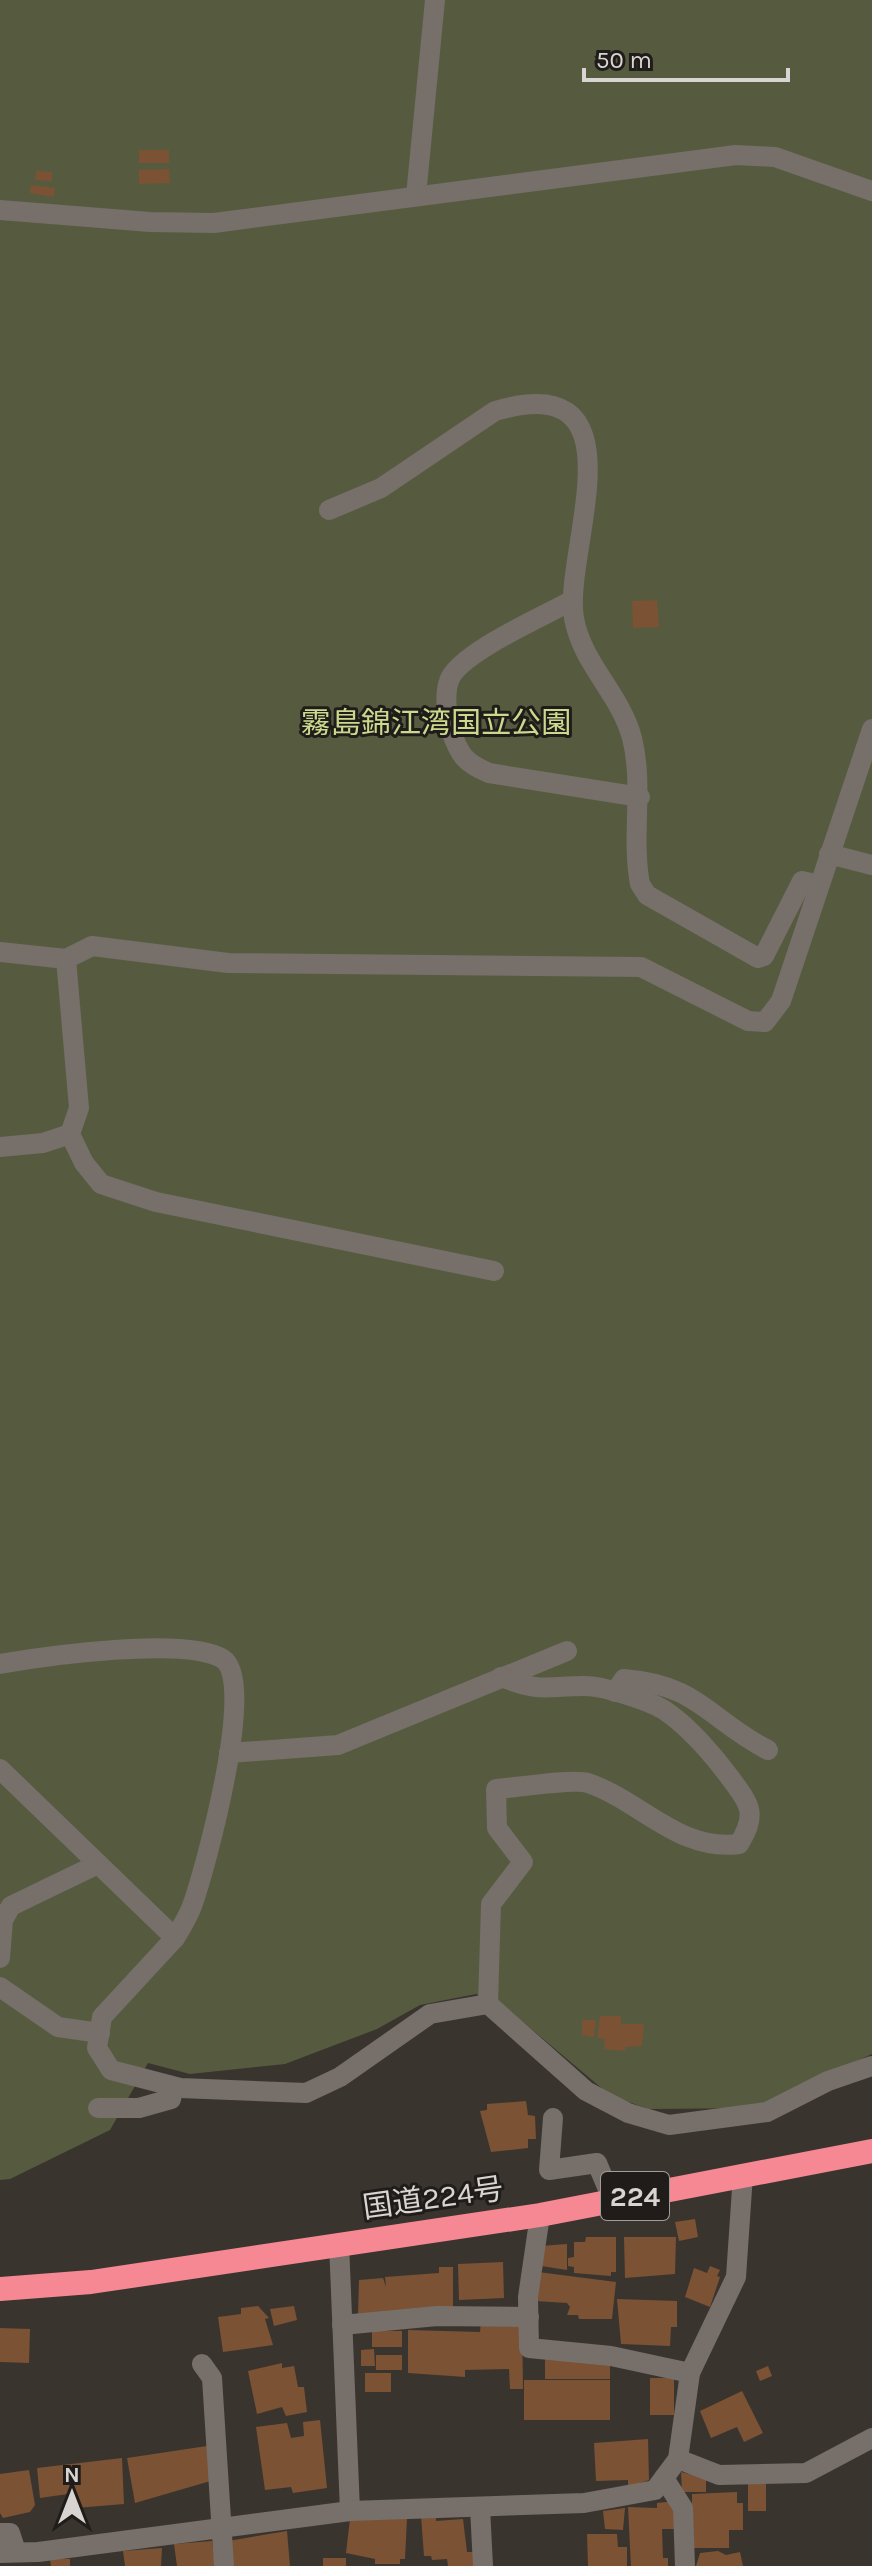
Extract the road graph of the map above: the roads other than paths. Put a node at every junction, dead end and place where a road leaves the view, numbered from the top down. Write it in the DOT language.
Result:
graph roads {
  1 [pos="435,0"];
  2 [pos="872,191"];
  3 [pos="416,196"];
  4 [pos="0,210"];
  5 [pos="329,510"];
  6 [pos="571,601"];
  7 [pos="872,729"];
  8 [pos="640,797"];
  9 [pos="829,854"];
  10 [pos="872,865"];
  11 [pos="819,885"];
  12 [pos="0,952"];
  13 [pos="66,959"];
  14 [pos="70,1134"];
  15 [pos="0,1147"];
  16 [pos="494,1271"];
  17 [pos="567,1651"];
  18 [pos="0,1664"];
  19 [pos="501,1677"];
  20 [pos="615,1692"];
  21 [pos="768,1750"];
  22 [pos="229,1753"];
  23 [pos="0,1769"];
  24 [pos="98,1864"];
  25 [pos="175,1938"];
  26 [pos="0,1958"];
  27 [pos="0,1987"];
  28 [pos="488,2004"];
  29 [pos="100,2033"];
  30 [pos="872,2066"];
  31 [pos="174,2087"];
  32 [pos="98,2108"];
  33 [pos="553,2118"];
  34 [pos="872,2151"];
  35 [pos="743,2174"];
  36 [pos="613,2201"];
  37 [pos="540,2215"];
  38 [pos="339,2243"];
  39 [pos="0,2289"];
  40 [pos="529,2317"];
  41 [pos="342,2325"];
  42 [pos="202,2364"];
  43 [pos="690,2373"];
  44 [pos="872,2438"];
  45 [pos="678,2459"];
  46 [pos="664,2478"];
  47 [pos="480,2507"];
  48 [pos="350,2511"];
  49 [pos="222,2528"];
  50 [pos="0,2533"];
  51 [pos="8,2552"];
  52 [pos="38,2559"];
  53 [pos="224,2566"];
  54 [pos="483,2566"];
  55 [pos="685,2566"];
  1 -- 3 [label="street"];
  2 -- 3 [label="street"];
  3 -- 4 [label="street"];
  5 -- 6 [label="street"];
  6 -- 8 [label="street"];
  6 -- 8 [label="street"];
  7 -- 9 [label="street"];
  8 -- 11 [label="street"];
  9 -- 10 [label="street"];
  9 -- 11 [label="street"];
  11 -- 13 [label="street"];
  12 -- 13 [label="street"];
  13 -- 14 [label="street"];
  14 -- 15 [label="street"];
  14 -- 16 [label="street"];
  17 -- 19 [label="street"];
  18 -- 22 [label="street"];
  19 -- 20 [label="street"];
  19 -- 22 [label="street"];
  20 -- 21 [label="street"];
  20 -- 28 [label="street"];
  22 -- 25 [label="street"];
  23 -- 24 [label="street"];
  24 -- 25 [label="street"];
  24 -- 26 [label="street"];
  25 -- 29 [label="street"];
  27 -- 29 [label="street"];
  28 -- 30 [label="street"];
  28 -- 31 [label="street"];
  29 -- 31 [label="street"];
  31 -- 32 [label="street"];
  33 -- 36 [label="street"];
  34 -- 35 [label="highway, 国道224号 / 224"];
  35 -- 36 [label="highway, 国道224号 / 224"];
  35 -- 43 [label="street"];
  36 -- 37 [label="highway, 国道224号 / 224"];
  37 -- 38 [label="highway, 国道224号 / 224"];
  37 -- 40 [label="street"];
  38 -- 39 [label="highway, 国道224号 / 224"];
  38 -- 41 [label="street"];
  40 -- 41 [label="street"];
  40 -- 43 [label="street"];
  41 -- 48 [label="street"];
  42 -- 49 [label="street"];
  43 -- 45 [label="street"];
  44 -- 45 [label="street"];
  45 -- 46 [label="street"];
  46 -- 47 [label="street"];
  46 -- 55 [label="street"];
  47 -- 48 [label="street"];
  47 -- 54 [label="street"];
  48 -- 49 [label="street"];
  49 -- 52 [label="street"];
  49 -- 53 [label="street"];
  50 -- 51 [label="street"];
  51 -- 52 [label="street"];
}
